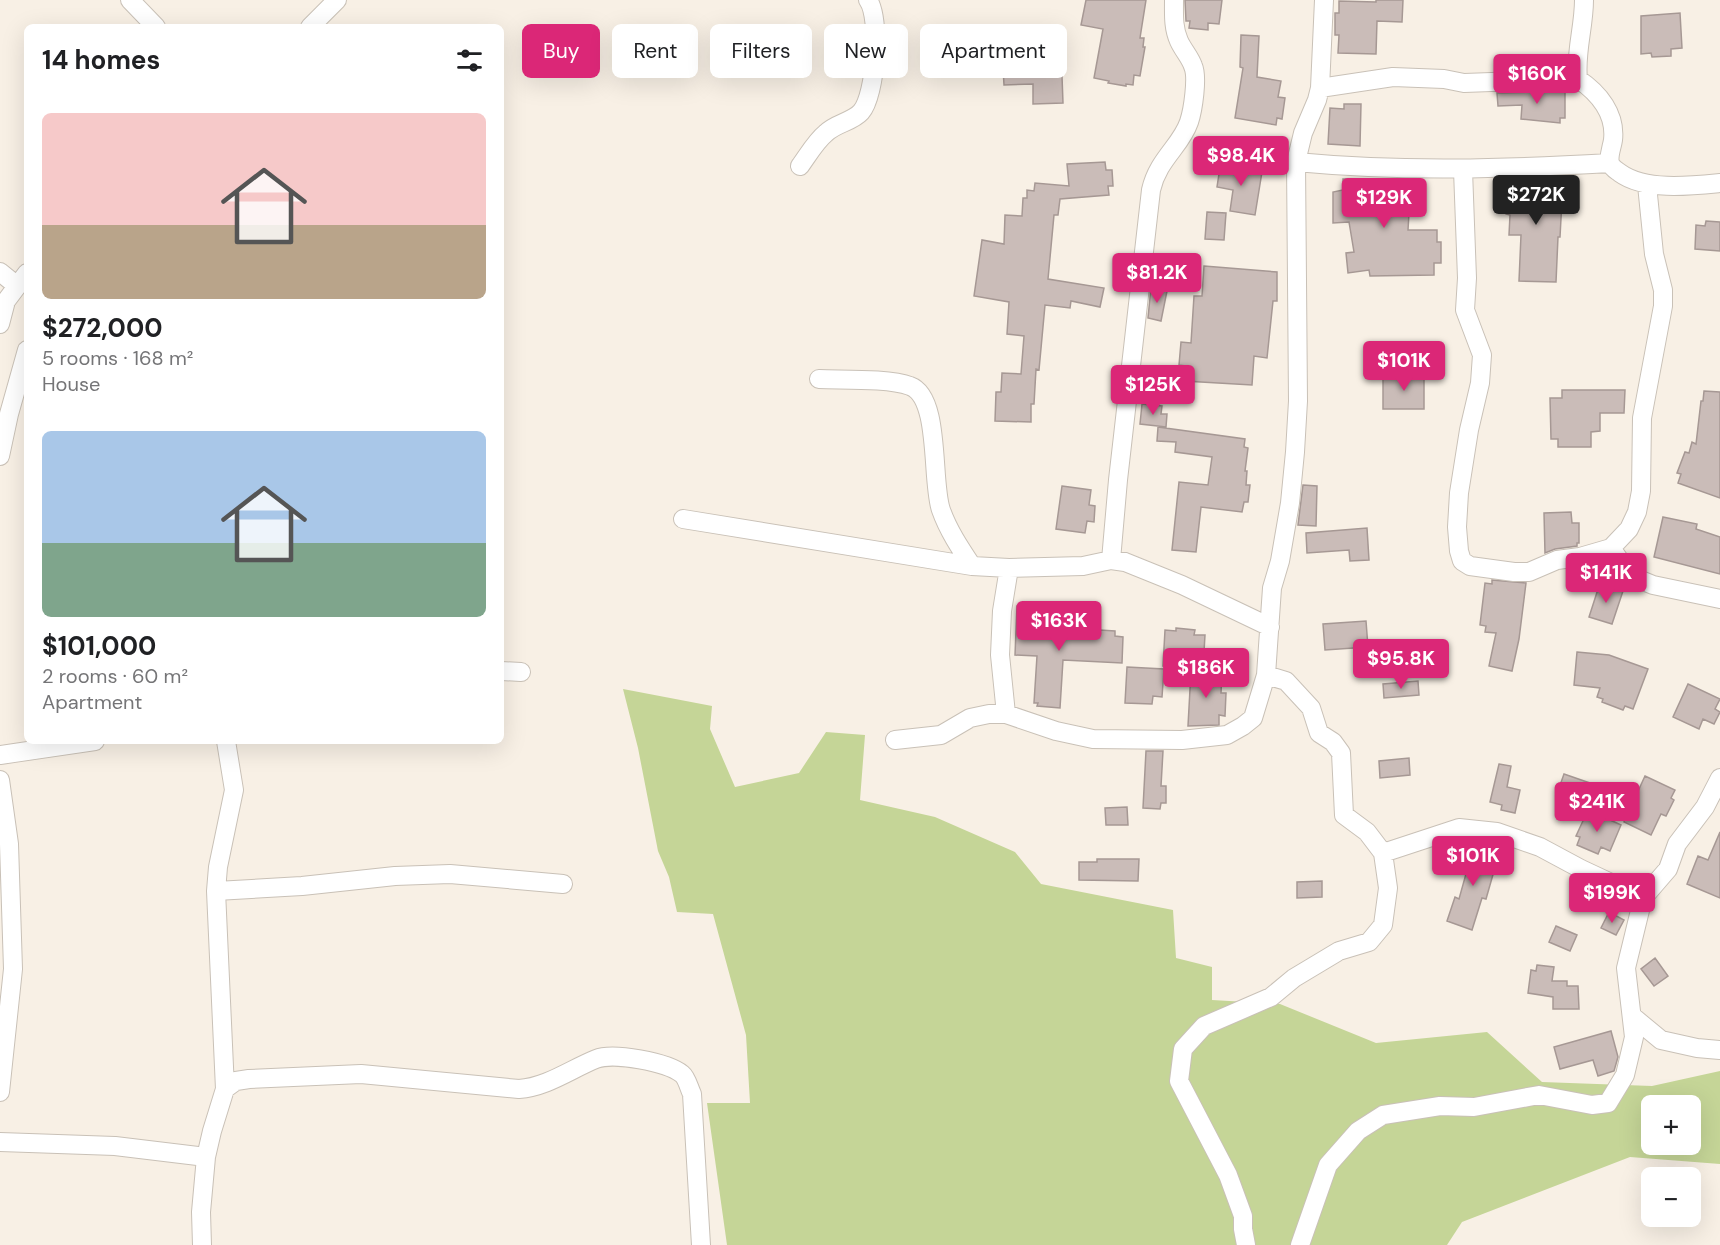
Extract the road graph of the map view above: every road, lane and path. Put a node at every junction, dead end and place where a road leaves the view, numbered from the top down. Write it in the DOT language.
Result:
graph roads {
  1 [pos="130,0"];
  2 [pos="337,0"];
  3 [pos="868,0"];
  4 [pos="1174,0"];
  5 [pos="1324,0"];
  6 [pos="1584,0"];
  7 [pos="153,24"];
  8 [pos="313,24"];
  9 [pos="1578,79"];
  10 [pos="1320,87"];
  11 [pos="1296,162"];
  12 [pos="1610,163"];
  13 [pos="800,166"];
  14 [pos="1463,170"];
  15 [pos="1720,183"];
  16 [pos="1647,185"];
  17 [pos="0,272"];
  18 [pos="22,279"];
  19 [pos="0,324"];
  20 [pos="24,358"];
  21 [pos="819,379"];
  22 [pos="4,412"];
  23 [pos="0,456"];
  24 [pos="683,519"];
  25 [pos="1611,548"];
  26 [pos="1111,560"];
  27 [pos="972,566"];
  28 [pos="1009,568"];
  29 [pos="1720,599"];
  30 [pos="1270,627"];
  31 [pos="504,671"];
  32 [pos="521,672"];
  33 [pos="1266,675"];
  34 [pos="1006,714"];
  35 [pos="895,740"];
  36 [pos="74,744"];
  37 [pos="226,744"];
  38 [pos="0,755"];
  39 [pos="1720,778"];
  40 [pos="0,780"];
  41 [pos="1383,854"];
  42 [pos="563,884"];
  43 [pos="216,891"];
  44 [pos="1643,898"];
  45 [pos="1632,1016"];
  46 [pos="1720,1050"];
  47 [pos="225,1089"];
  48 [pos="0,1092"];
  49 [pos="0,1142"];
  50 [pos="206,1157"];
  51 [pos="202,1245"];
  52 [pos="701,1245"];
  53 [pos="1246,1245"];
  54 [pos="1300,1245"];
  1 -- 7 [label="street"];
  2 -- 8 [label="street"];
  3 -- 13 [label="street"];
  4 -- 26 [label="street"];
  5 -- 10 [label="street"];
  6 -- 9 [label="street"];
  9 -- 10 [label="street"];
  9 -- 12 [label="street"];
  10 -- 11 [label="street"];
  11 -- 14 [label="street"];
  11 -- 30 [label="street"];
  12 -- 14 [label="street"];
  12 -- 16 [label="street"];
  14 -- 25 [label="street"];
  15 -- 16 [label="street"];
  16 -- 25 [label="street"];
  17 -- 18 [label="street"];
  18 -- 19 [label="street"];
  20 -- 22 [label="street"];
  21 -- 27 [label="street"];
  22 -- 23 [label="street"];
  24 -- 27 [label="street"];
  25 -- 29 [label="street"];
  26 -- 28 [label="street"];
  26 -- 30 [label="street"];
  27 -- 28 [label="street"];
  28 -- 34 [label="street"];
  30 -- 33 [label="street"];
  31 -- 32 [label="street"];
  33 -- 34 [label="street"];
  33 -- 41 [label="street"];
  34 -- 35 [label="street"];
  36 -- 38 [label="street"];
  37 -- 43 [label="street"];
  39 -- 44 [label="street"];
  40 -- 48 [label="street"];
  41 -- 44 [label="street"];
  41 -- 53 [label="street"];
  42 -- 43 [label="street"];
  43 -- 47 [label="street"];
  44 -- 45 [label="street"];
  45 -- 46 [label="street"];
  45 -- 54 [label="street"];
  47 -- 50 [label="street"];
  47 -- 52 [label="street"];
  49 -- 50 [label="street"];
  50 -- 51 [label="street"];
}
